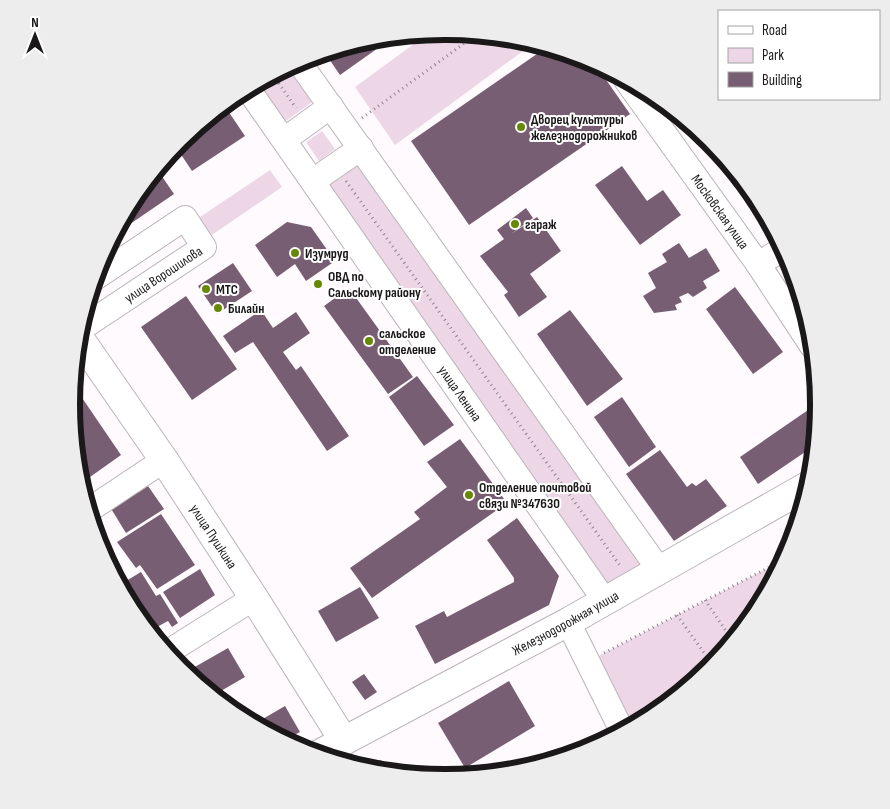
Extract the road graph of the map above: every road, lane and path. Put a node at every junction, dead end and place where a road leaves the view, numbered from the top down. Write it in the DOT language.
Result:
graph roads {
  1 [pos="469,41"];
  2 [pos="304,69"];
  3 [pos="278,81"];
  4 [pos="636,94"];
  5 [pos="252,95"];
  6 [pos="330,106"];
  7 [pos="307,123"];
  8 [pos="354,139"];
  9 [pos="284,140"];
  10 [pos="336,166"];
  11 [pos="313,181"];
  12 [pos="776,253"];
  13 [pos="758,264"];
  14 [pos="106,271"];
  15 [pos="90,323"];
  16 [pos="801,330"];
  17 [pos="86,347"];
  18 [pos="164,460"];
  19 [pos="799,491"];
  20 [pos="95,506"];
  21 [pos="772,566"];
  22 [pos="660,570"];
  23 [pos="634,585"];
  24 [pos="254,598"];
  25 [pos="705,600"];
  26 [pos="605,601"];
  27 [pos="677,615"];
  28 [pos="568,622"];
  29 [pos="728,634"];
  30 [pos="174,648"];
  31 [pos="603,653"];
  32 [pos="707,657"];
  33 [pos="619,724"];
  34 [pos="344,741"];
  35 [pos="327,750"];
  1 -- 8 [label="path"];
  2 -- 6 [label="street"];
  3 -- 7 [label="path"];
  4 -- 13 [label="street, Московская улица"];
  5 -- 9 [label="street, улица Ленина"];
  6 -- 7 [label="street"];
  6 -- 8 [label="street"];
  7 -- 9 [label="street"];
  8 -- 10 [label="street"];
  8 -- 22 [label="street"];
  9 -- 11 [label="street, улица Ленина"];
  10 -- 11 [label="street"];
  10 -- 23 [label="path"];
  11 -- 26 [label="street, улица Ленина"];
  12 -- 13 [label="street"];
  13 -- 16 [label="street, Московская улица"];
  14 -- 15 [label="street, улица Ворошилова"];
  17 -- 18 [label="main road, улица Пушкина"];
  18 -- 20 [label="street"];
  18 -- 24 [label="main road, улица Пушкина"];
  19 -- 22 [label="main road, Железнодорожная улица"];
  21 -- 27 [label="path"];
  22 -- 23 [label="main road, Железнодорожная улица"];
  23 -- 26 [label="main road, Железнодорожная улица"];
  24 -- 30 [label="street"];
  24 -- 34 [label="main road, улица Пушкина"];
  25 -- 29 [label="path"];
  26 -- 28 [label="main road, Железнодорожная улица"];
  27 -- 31 [label="path"];
  27 -- 32 [label="path"];
  28 -- 33 [label="street"];
  28 -- 34 [label="main road, Железнодорожная улица"];
  34 -- 35 [label="main road, Железнодорожная улица"];
}
